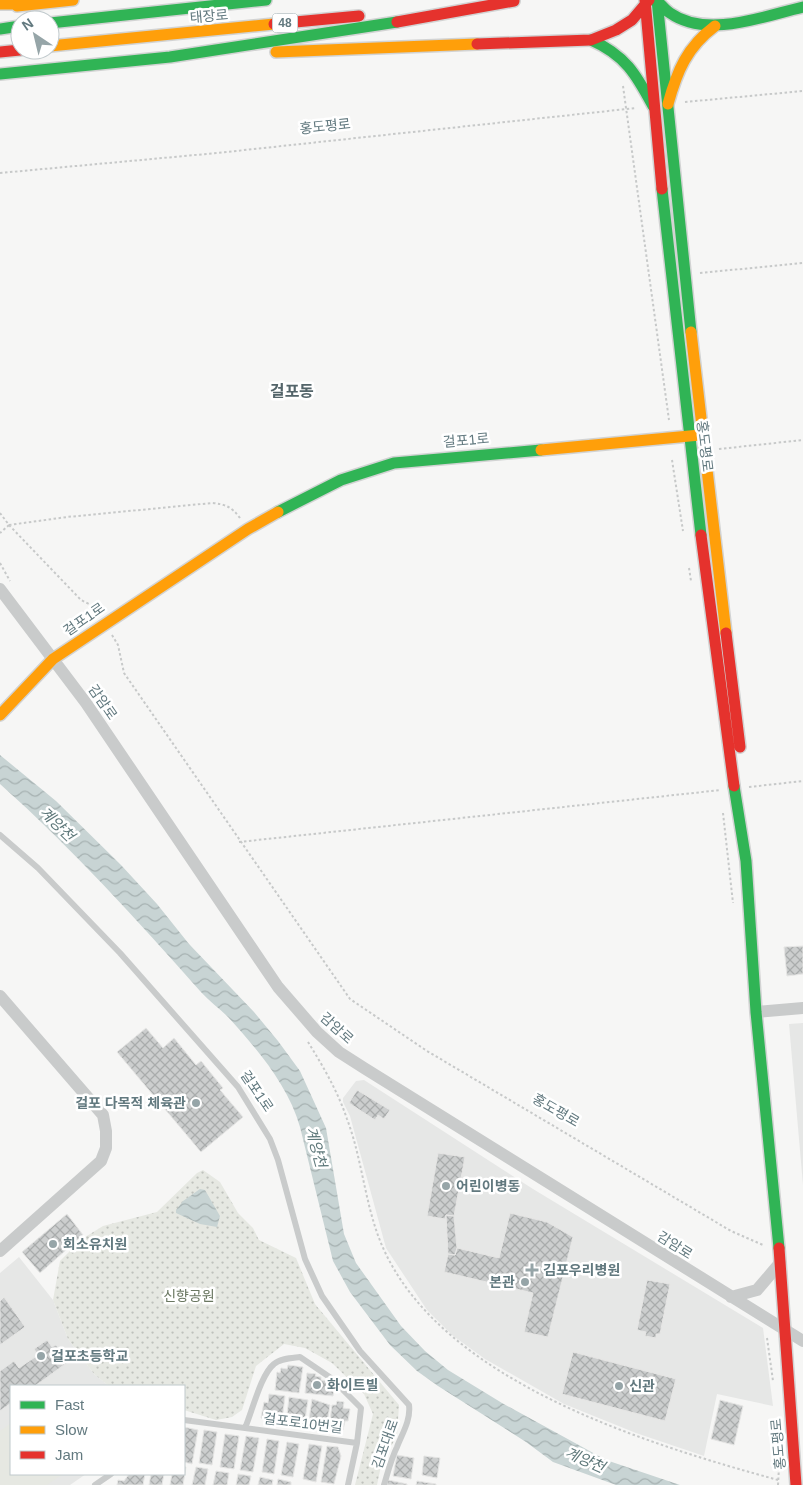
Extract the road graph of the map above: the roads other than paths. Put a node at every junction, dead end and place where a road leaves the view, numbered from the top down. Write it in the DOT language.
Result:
graph roads {
  1 [pos="73,0"];
  2 [pos="266,0"];
  3 [pos="519,0"];
  4 [pos="514,1"];
  5 [pos="652,2"];
  6 [pos="0,4"];
  7 [pos="32,4"];
  8 [pos="803,7"];
  9 [pos="0,8"];
  10 [pos="60,23"];
  11 [pos="715,26"];
  12 [pos="591,40"];
  13 [pos="60,45"];
  14 [pos="170,57"];
  15 [pos="0,74"];
  16 [pos="668,104"];
  17 [pos="653,106"];
  18 [pos="702,435"];
  19 [pos="689,436"];
  20 [pos="0,589"];
  21 [pos="54,658"];
  22 [pos="0,715"];
  23 [pos="741,788"];
  24 [pos="0,835"];
  25 [pos="0,996"];
  26 [pos="803,1008"];
  27 [pos="762,1012"];
  28 [pos="0,1250"];
  29 [pos="780,1264"];
  30 [pos="731,1297"];
  31 [pos="795,1336"];
  32 [pos="410,1412"];
  33 [pos="185,1420"];
  34 [pos="803,1420"];
  35 [pos="245,1428"];
  36 [pos="357,1443"];
  37 [pos="110,1475"];
  38 [pos="796,1480"];
  39 [pos="95,1485"];
  40 [pos="348,1485"];
  41 [pos="384,1485"];
  1 -- 7 [label="main road"];
  2 -- 10 [label="main road, 태장로 / 48"];
  3 -- 4 [label="main road, 태장로 / 48"];
  4 -- 13 [label="main road, 태장로 / 48"];
  4 -- 14 [label="main road"];
  5 -- 11 [label="main road"];
  5 -- 12 [label="main road"];
  5 -- 16 [label="main road, 홍도평로"];
  5 -- 17 [label="main road, 홍도평로"];
  6 -- 7 [label="main road"];
  7 -- 9 [label="main road"];
  8 -- 11 [label="main road"];
  11 -- 16 [label="main road"];
  12 -- 14 [label="main road"];
  12 -- 17 [label="main road"];
  14 -- 15 [label="main road"];
  16 -- 18 [label="main road, 홍도평로"];
  17 -- 19 [label="main road, 홍도평로"];
  18 -- 19 [label="main road, 걸포1로"];
  18 -- 23 [label="main road, 홍도평로"];
  19 -- 21 [label="main road, 걸포1로"];
  19 -- 23 [label="main road, 홍도평로"];
  20 -- 21 [label="street, 감암로"];
  21 -- 22 [label="main road, 걸포1로"];
  21 -- 30 [label="street, 감암로"];
  23 -- 27 [label="main road, 홍도평로"];
  24 -- 32 [label="lane, 걸포1로"];
  25 -- 28 [label="street"];
  26 -- 27 [label="street"];
  27 -- 29 [label="main road, 홍도평로"];
  27 -- 31 [label="main road, 홍도평로"];
  29 -- 30 [label="street"];
  29 -- 31 [label="main road, 홍도평로"];
  30 -- 31 [label="street, 감암로"];
  31 -- 34 [label="main road, 홍도평로"];
  31 -- 38 [label="main road, 홍도평로"];
  32 -- 41 [label="lane, 김포대로"];
  33 -- 35 [label="lane, 걸포로10번길"];
  35 -- 36 [label="lane, 걸포로10번길"];
  35 -- 36 [label="lane, 걸포로10번길"];
  36 -- 40 [label="lane, 걸포로10번길"];
  37 -- 39 [label="lane"];
}
